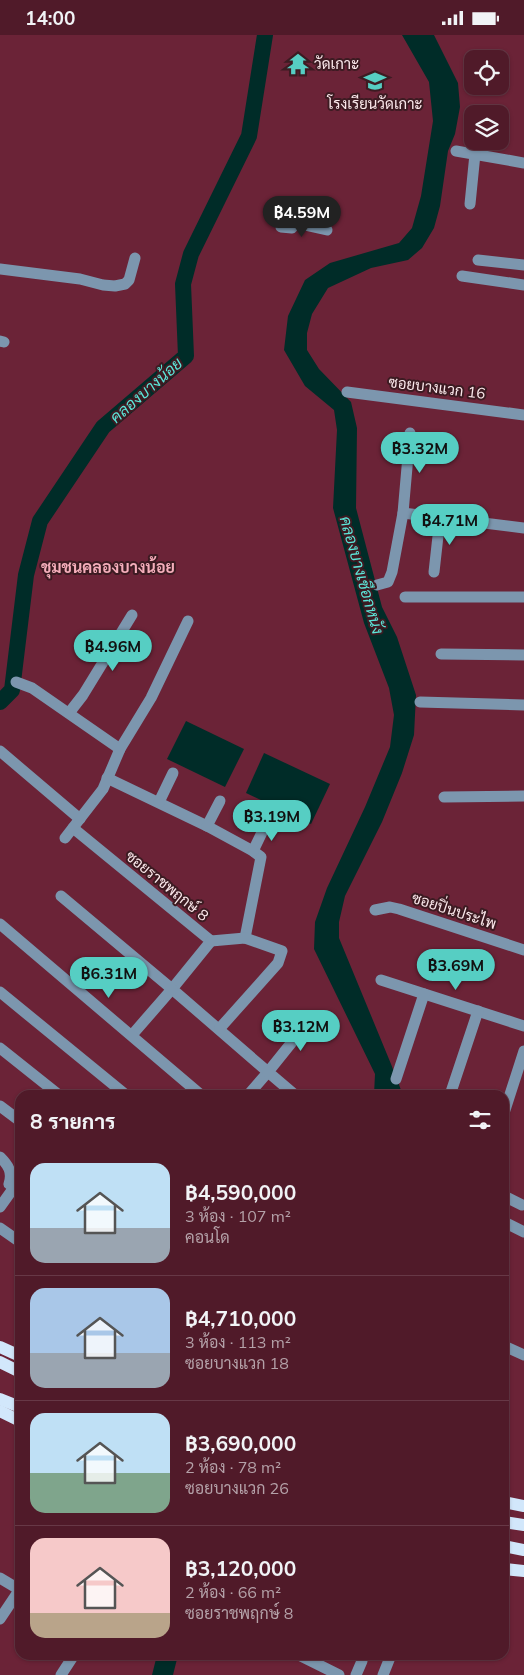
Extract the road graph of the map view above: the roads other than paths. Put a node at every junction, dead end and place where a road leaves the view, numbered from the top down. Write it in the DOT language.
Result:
graph roads {
  1 [pos="456,151"];
  2 [pos="475,154"];
  3 [pos="524,163"];
  4 [pos="470,204"];
  5 [pos="281,227"];
  6 [pos="327,230"];
  7 [pos="135,258"];
  8 [pos="478,260"];
  9 [pos="524,265"];
  10 [pos="0,269"];
  11 [pos="462,276"];
  12 [pos="524,285"];
  13 [pos="347,392"];
  14 [pos="524,415"];
  15 [pos="410,433"];
  16 [pos="403,513"];
  17 [pos="440,518"];
  18 [pos="524,528"];
  19 [pos="434,572"];
  20 [pos="378,585"];
  21 [pos="405,597"];
  22 [pos="524,597"];
  23 [pos="132,615"];
  24 [pos="188,621"];
  25 [pos="440,654"];
  26 [pos="524,655"];
  27 [pos="16,682"];
  28 [pos="420,702"];
  29 [pos="524,705"];
  30 [pos="69,713"];
  31 [pos="120,749"];
  32 [pos="0,751"];
  33 [pos="173,773"];
  34 [pos="107,778"];
  35 [pos="524,796"];
  36 [pos="444,797"];
  37 [pos="220,801"];
  38 [pos="159,802"];
  39 [pos="267,822"];
  40 [pos="76,823"];
  41 [pos="207,826"];
  42 [pos="64,838"];
  43 [pos="253,851"];
  44 [pos="61,896"];
  45 [pos="375,910"];
  46 [pos="1,927"];
  47 [pos="245,938"];
  48 [pos="211,941"];
  49 [pos="524,949"];
  50 [pos="381,980"];
  51 [pos="172,989"];
  52 [pos="0,992"];
  53 [pos="424,995"];
  54 [pos="478,1011"];
  55 [pos="313,1016"];
  56 [pos="524,1026"];
  57 [pos="220,1028"];
  58 [pos="132,1035"];
  59 [pos="0,1048"];
  60 [pos="524,1051"];
  61 [pos="268,1072"];
  62 [pos="396,1079"];
  63 [pos="53,1090"];
  64 [pos="120,1090"];
  65 [pos="195,1090"];
  66 [pos="252,1090"];
  67 [pos="289,1090"];
  68 [pos="452,1090"];
  69 [pos="509,1098"];
  70 [pos="0,1106"];
  71 [pos="15,1117"];
  72 [pos="0,1157"];
  73 [pos="15,1183"];
  74 [pos="15,1186"];
  75 [pos="509,1198"];
  76 [pos="522,1205"];
  77 [pos="0,1207"];
  78 [pos="509,1225"];
  79 [pos="0,1228"];
  80 [pos="524,1232"];
  81 [pos="15,1238"];
  82 [pos="0,1347"];
  83 [pos="509,1348"];
  84 [pos="15,1354"];
  85 [pos="524,1355"];
  86 [pos="0,1362"];
  87 [pos="15,1370"];
  88 [pos="0,1399"];
  89 [pos="15,1405"];
  90 [pos="0,1411"];
  91 [pos="15,1418"];
  92 [pos="509,1503"];
  93 [pos="524,1506"];
  94 [pos="509,1523"];
  95 [pos="524,1525"];
  96 [pos="509,1547"];
  97 [pos="524,1549"];
  98 [pos="509,1570"];
  99 [pos="524,1571"];
  100 [pos="0,1578"];
  101 [pos="15,1587"];
  102 [pos="15,1597"];
  103 [pos="0,1619"];
  104 [pos="71,1660"];
  105 [pos="309,1660"];
  106 [pos="389,1660"];
  107 [pos="362,1661"];
  108 [pos="61,1675"];
  109 [pos="339,1675"];
  110 [pos="356,1675"];
  111 [pos="383,1675"];
  1 -- 2 [label="street"];
  2 -- 3 [label="street"];
  2 -- 4 [label="street"];
  5 -- 6 [label="street"];
  7 -- 10 [label="street"];
  8 -- 9 [label="street"];
  11 -- 12 [label="street"];
  13 -- 14 [label="street, ซอยบางแวก 16"];
  15 -- 16 [label="street"];
  16 -- 17 [label="street"];
  16 -- 20 [label="street"];
  17 -- 18 [label="street"];
  17 -- 19 [label="street"];
  21 -- 22 [label="street"];
  23 -- 30 [label="street"];
  24 -- 31 [label="street"];
  25 -- 26 [label="street"];
  27 -- 30 [label="street"];
  28 -- 29 [label="street"];
  30 -- 31 [label="street"];
  31 -- 34 [label="street"];
  32 -- 40 [label="street, ซอยราชพฤกษ์ 8"];
  33 -- 38 [label="street"];
  34 -- 38 [label="street"];
  34 -- 40 [label="street"];
  35 -- 36 [label="street"];
  37 -- 41 [label="street"];
  38 -- 41 [label="street"];
  39 -- 43 [label="street"];
  40 -- 42 [label="street"];
  40 -- 48 [label="street, ซอยราชพฤกษ์ 8"];
  41 -- 43 [label="street"];
  43 -- 47 [label="street"];
  44 -- 51 [label="street"];
  45 -- 49 [label="street, ซอยปิ่นประไพ"];
  46 -- 58 [label="street"];
  47 -- 48 [label="street"];
  47 -- 57 [label="street"];
  48 -- 51 [label="street, ซอยราชพฤกษ์ 8"];
  50 -- 53 [label="street"];
  51 -- 57 [label="street"];
  51 -- 58 [label="street, ซอยราชพฤกษ์ 8"];
  52 -- 64 [label="street"];
  53 -- 54 [label="street"];
  53 -- 62 [label="street"];
  54 -- 56 [label="street"];
  54 -- 68 [label="street"];
  55 -- 61 [label="street"];
  57 -- 61 [label="street"];
  58 -- 65 [label="street"];
  59 -- 63 [label="street"];
  60 -- 69 [label="street"];
  61 -- 66 [label="street"];
  61 -- 67 [label="street"];
  70 -- 71 [label="street"];
  72 -- 73 [label="street"];
  74 -- 77 [label="street"];
  75 -- 76 [label="street"];
  78 -- 80 [label="street"];
  79 -- 81 [label="street"];
  82 -- 84 [label="main road"];
  83 -- 85 [label="street"];
  86 -- 87 [label="main road"];
  88 -- 89 [label="main road"];
  90 -- 91 [label="main road"];
  92 -- 93 [label="main road"];
  94 -- 95 [label="main road"];
  96 -- 97 [label="main road"];
  98 -- 99 [label="main road"];
  100 -- 101 [label="street"];
  102 -- 103 [label="street"];
  104 -- 108 [label="street"];
  105 -- 109 [label="street"];
  106 -- 111 [label="street"];
  107 -- 110 [label="street"];
}
